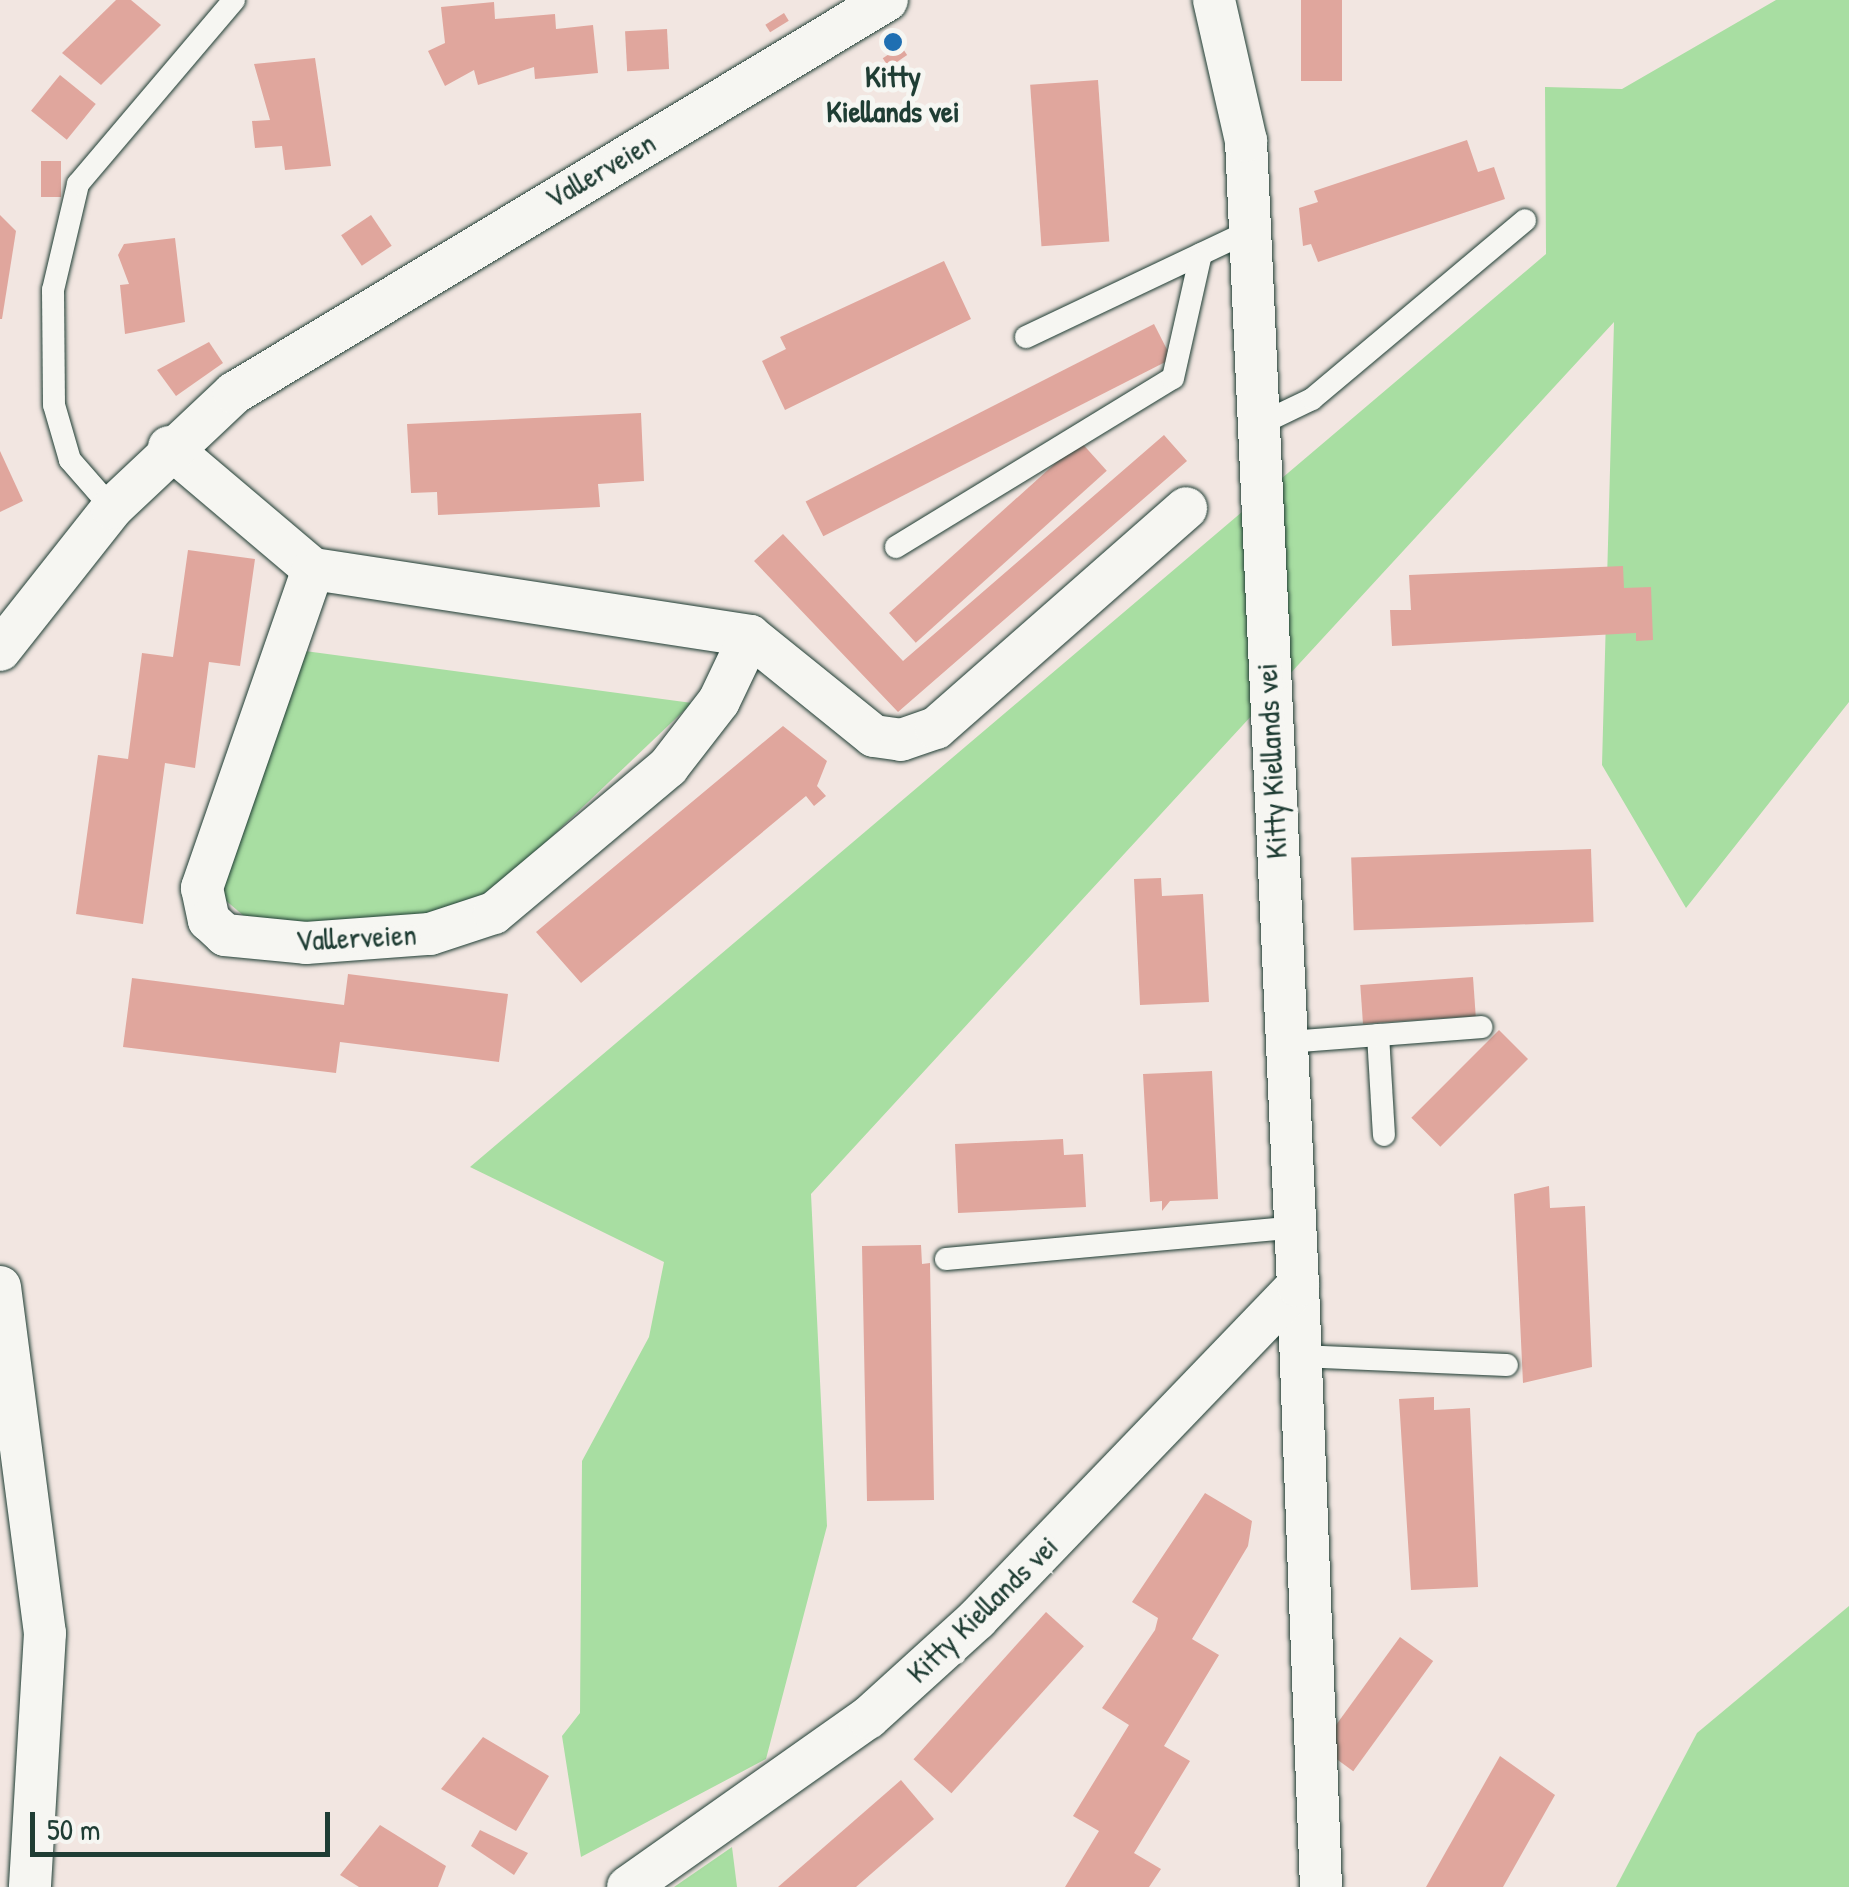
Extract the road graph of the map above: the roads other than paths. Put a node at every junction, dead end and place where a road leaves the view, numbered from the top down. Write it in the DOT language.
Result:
graph roads {
  1 [pos="234,0"];
  2 [pos="887,0"];
  3 [pos="1214,0"];
  4 [pos="1525,220"];
  5 [pos="1249,231"];
  6 [pos="1200,254"];
  7 [pos="1026,337"];
  8 [pos="1256,426"];
  9 [pos="169,447"];
  10 [pos="112,508"];
  11 [pos="1186,508"];
  12 [pos="896,548"];
  13 [pos="313,569"];
  14 [pos="750,636"];
  15 [pos="0,650"];
  16 [pos="1482,1027"];
  17 [pos="1378,1035"];
  18 [pos="1288,1042"];
  19 [pos="1384,1136"];
  20 [pos="1296,1227"];
  21 [pos="946,1259"];
  22 [pos="1298,1286"];
  23 [pos="0,1287"];
  24 [pos="1299,1356"];
  25 [pos="1506,1365"];
  26 [pos="30,1887"];
  27 [pos="628,1887"];
  28 [pos="1321,1887"];
  1 -- 10 [label="lane"];
  2 -- 9 [label="street, Vallerveien"];
  3 -- 5 [label="street, Kitty Kiellands vei"];
  4 -- 8 [label="lane"];
  5 -- 6 [label="lane"];
  5 -- 8 [label="street, Kitty Kiellands vei"];
  6 -- 7 [label="lane"];
  6 -- 12 [label="lane"];
  8 -- 18 [label="street, Kitty Kiellands vei"];
  9 -- 10 [label="street, Vallerveien"];
  9 -- 13 [label="street"];
  10 -- 15 [label="street, Vallerveien"];
  11 -- 14 [label="street"];
  13 -- 14 [label="street"];
  13 -- 14 [label="street, Vallerveien"];
  16 -- 17 [label="lane"];
  17 -- 18 [label="lane"];
  17 -- 19 [label="lane"];
  18 -- 20 [label="street, Kitty Kiellands vei"];
  20 -- 21 [label="lane"];
  20 -- 22 [label="street, Kitty Kiellands vei"];
  22 -- 24 [label="street, Kitty Kiellands vei"];
  22 -- 27 [label="street, Kitty Kiellands vei"];
  23 -- 26 [label="street"];
  24 -- 25 [label="lane"];
  24 -- 28 [label="street, Kitty Kiellands vei"];
}
